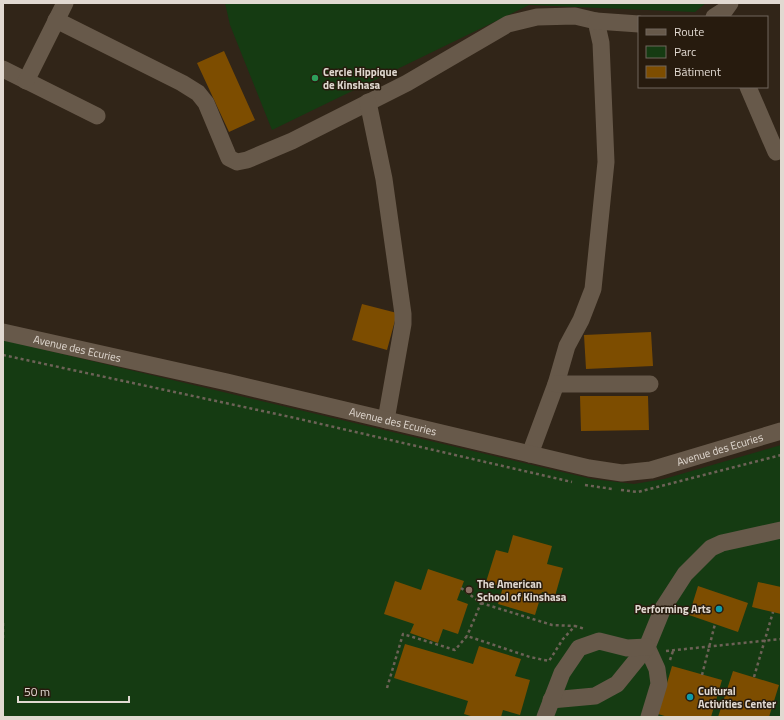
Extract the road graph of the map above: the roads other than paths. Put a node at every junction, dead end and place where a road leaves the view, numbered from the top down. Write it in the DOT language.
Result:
graph roads {
  1 [pos="64,3"];
  2 [pos="56,20"];
  3 [pos="596,21"];
  4 [pos="638,24"];
  5 [pos="3,69"];
  6 [pos="26,81"];
  7 [pos="748,88"];
  8 [pos="368,102"];
  9 [pos="97,116"];
  10 [pos="776,152"];
  11 [pos="3,332"];
  12 [pos="556,384"];
  13 [pos="650,384"];
  14 [pos="386,420"];
  15 [pos="781,431"];
  16 [pos="530,454"];
  17 [pos="781,530"];
  18 [pos="647,647"];
  19 [pos="551,700"];
  20 [pos="546,717"];
  21 [pos="649,717"];
  1 -- 2 [label="street"];
  2 -- 6 [label="street"];
  2 -- 8 [label="street"];
  3 -- 4 [label="street"];
  3 -- 8 [label="street"];
  3 -- 12 [label="street"];
  5 -- 6 [label="street"];
  6 -- 9 [label="street"];
  7 -- 10 [label="street"];
  8 -- 14 [label="street"];
  11 -- 14 [label="street, Avenue des Ecuries"];
  12 -- 13 [label="street"];
  12 -- 16 [label="street"];
  14 -- 16 [label="street, Avenue des Ecuries"];
  15 -- 16 [label="street, Avenue des Ecuries"];
  17 -- 18 [label="street"];
  18 -- 19 [label="street"];
  18 -- 19 [label="street"];
  18 -- 21 [label="street"];
  19 -- 20 [label="street"];
}
